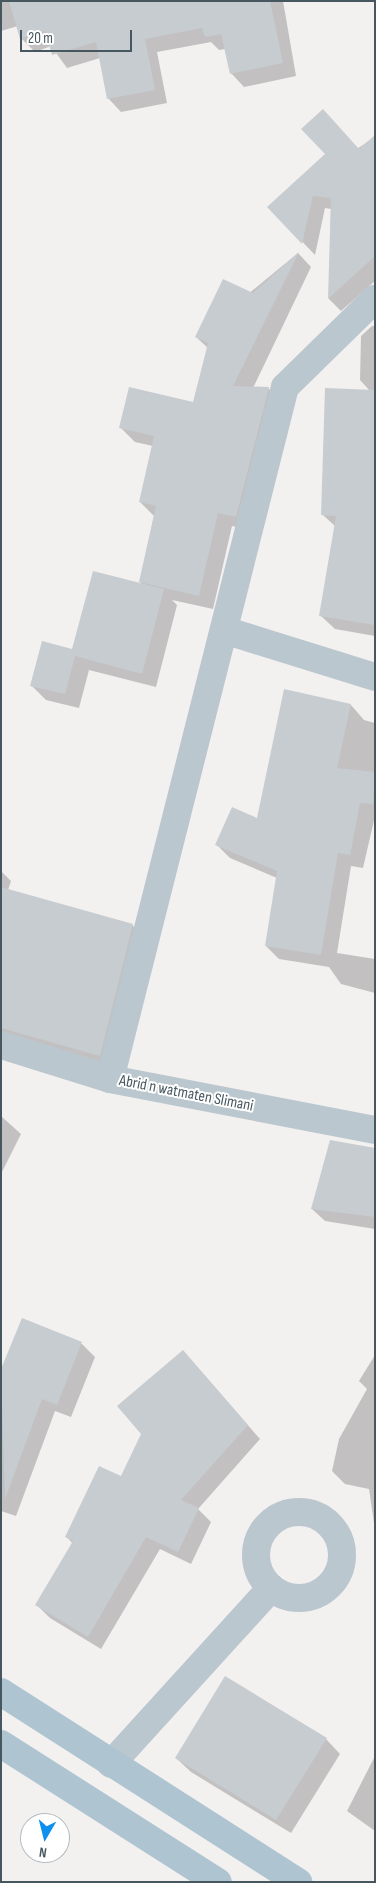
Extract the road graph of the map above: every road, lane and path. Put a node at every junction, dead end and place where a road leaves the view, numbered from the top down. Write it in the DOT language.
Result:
graph roads {
  1 [pos="375,299"];
  2 [pos="224,630"];
  3 [pos="375,676"];
  4 [pos="1,1045"];
  5 [pos="110,1079"];
  6 [pos="375,1130"];
  7 [pos="271,1588"];
  8 [pos="1,1692"];
  9 [pos="1,1744"];
  10 [pos="111,1764"];
  11 [pos="218,1882"];
  12 [pos="298,1882"];
  1 -- 2 [label="street"];
  2 -- 3 [label="street"];
  2 -- 5 [label="street"];
  4 -- 5 [label="street, Abrid n watmaten Slimani"];
  5 -- 6 [label="street, Abrid n watmaten Slimani"];
  7 -- 10 [label="street"];
  8 -- 10 [label="main road"];
  9 -- 11 [label="main road"];
  10 -- 12 [label="main road"];
}
